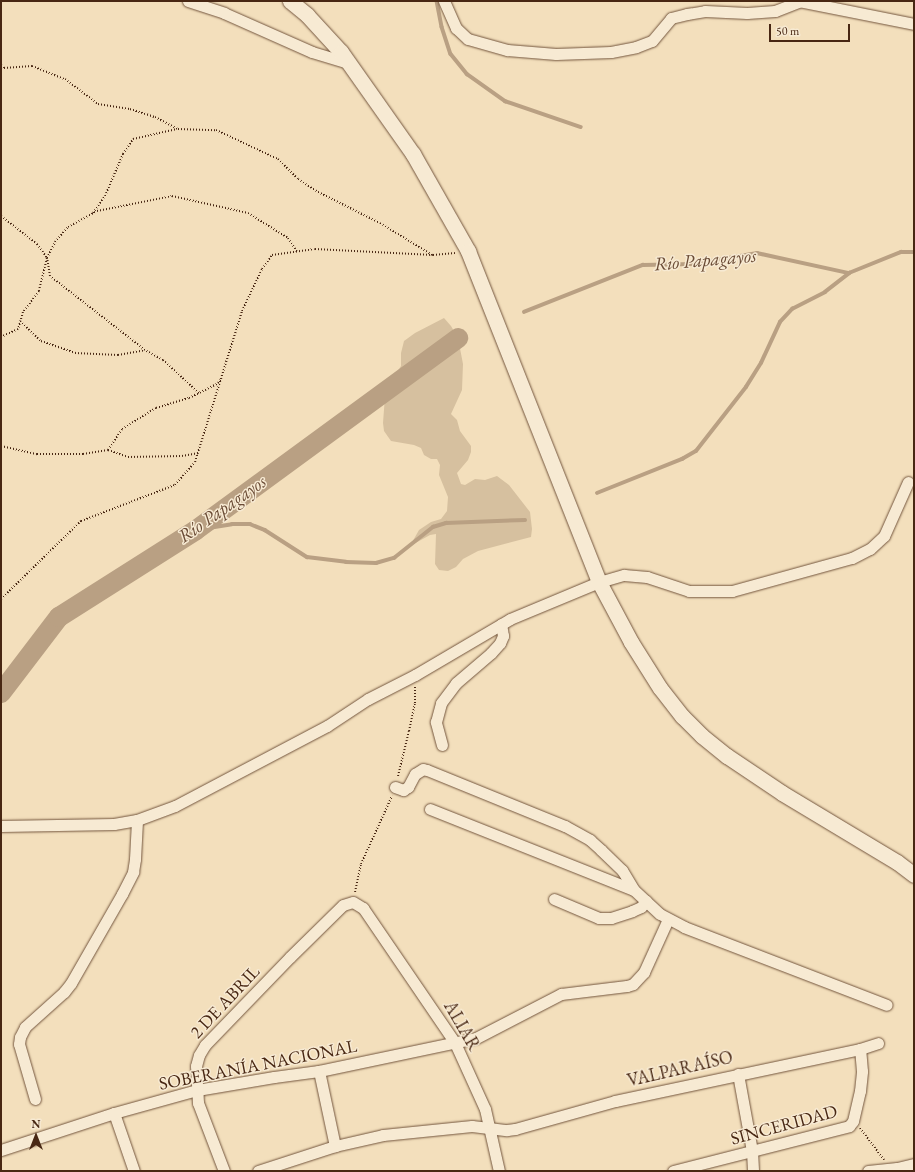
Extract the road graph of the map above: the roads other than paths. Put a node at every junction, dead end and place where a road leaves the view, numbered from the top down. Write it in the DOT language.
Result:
graph roads {
  1 [pos="188,1"];
  2 [pos="290,1"];
  3 [pos="444,1"];
  4 [pos="800,1"];
  5 [pos="914,24"];
  6 [pos="348,63"];
  7 [pos="908,482"];
  8 [pos="599,582"];
  9 [pos="501,624"];
  10 [pos="442,745"];
  11 [pos="395,787"];
  12 [pos="430,809"];
  13 [pos="137,820"];
  14 [pos="1,826"];
  15 [pos="914,875"];
  16 [pos="634,890"];
  17 [pos="554,899"];
  18 [pos="646,901"];
  19 [pos="366,911"];
  20 [pos="668,919"];
  21 [pos="887,1005"];
  22 [pos="454,1043"];
  23 [pos="878,1043"];
  24 [pos="860,1049"];
  25 [pos="319,1071"];
  26 [pos="738,1074"];
  27 [pos="197,1090"];
  28 [pos="35,1099"];
  29 [pos="114,1113"];
  30 [pos="491,1128"];
  31 [pos="335,1146"];
  32 [pos="1,1150"];
  33 [pos="752,1151"];
  34 [pos="914,1164"];
  35 [pos="887,1170"];
  36 [pos="134,1171"];
  37 [pos="224,1171"];
  38 [pos="258,1171"];
  39 [pos="499,1171"];
  40 [pos="673,1171"];
  41 [pos="753,1171"];
  42 [pos="868,1171"];
  1 -- 6 [label="street"];
  2 -- 6 [label="main road"];
  3 -- 4 [label="street"];
  4 -- 5 [label="street"];
  6 -- 8 [label="main road"];
  7 -- 8 [label="street"];
  8 -- 9 [label="street"];
  8 -- 15 [label="main road"];
  9 -- 10 [label="street"];
  9 -- 13 [label="street"];
  11 -- 16 [label="street"];
  12 -- 16 [label="street"];
  13 -- 14 [label="street"];
  13 -- 28 [label="street"];
  16 -- 18 [label="street"];
  17 -- 18 [label="street"];
  18 -- 20 [label="street"];
  19 -- 22 [label="street, ALIAR"];
  19 -- 27 [label="street, 2 DE ABRIL"];
  20 -- 21 [label="street"];
  20 -- 22 [label="street, SOBERANÍA NACIONAL"];
  22 -- 25 [label="street, SOBERANÍA NACIONAL"];
  22 -- 30 [label="street, ALIAR"];
  23 -- 24 [label="street, VALPARAÍSO"];
  24 -- 26 [label="street, VALPARAÍSO"];
  24 -- 33 [label="street, SINCERIDAD"];
  25 -- 27 [label="street, SOBERANÍA NACIONAL"];
  25 -- 31 [label="street"];
  26 -- 30 [label="street, VALPARAÍSO"];
  26 -- 33 [label="street"];
  27 -- 29 [label="street, SOBERANÍA NACIONAL"];
  27 -- 37 [label="street, 2 DE ABRIL"];
  29 -- 32 [label="street, SOBERANÍA NACIONAL"];
  29 -- 36 [label="street"];
  30 -- 31 [label="street, VALPARAÍSO"];
  30 -- 39 [label="street, ALIAR"];
  31 -- 38 [label="street, VALPARAÍSO"];
  33 -- 40 [label="street, SINCERIDAD"];
  33 -- 41 [label="street"];
  34 -- 35 [label="street"];
  35 -- 42 [label="street"];
}
